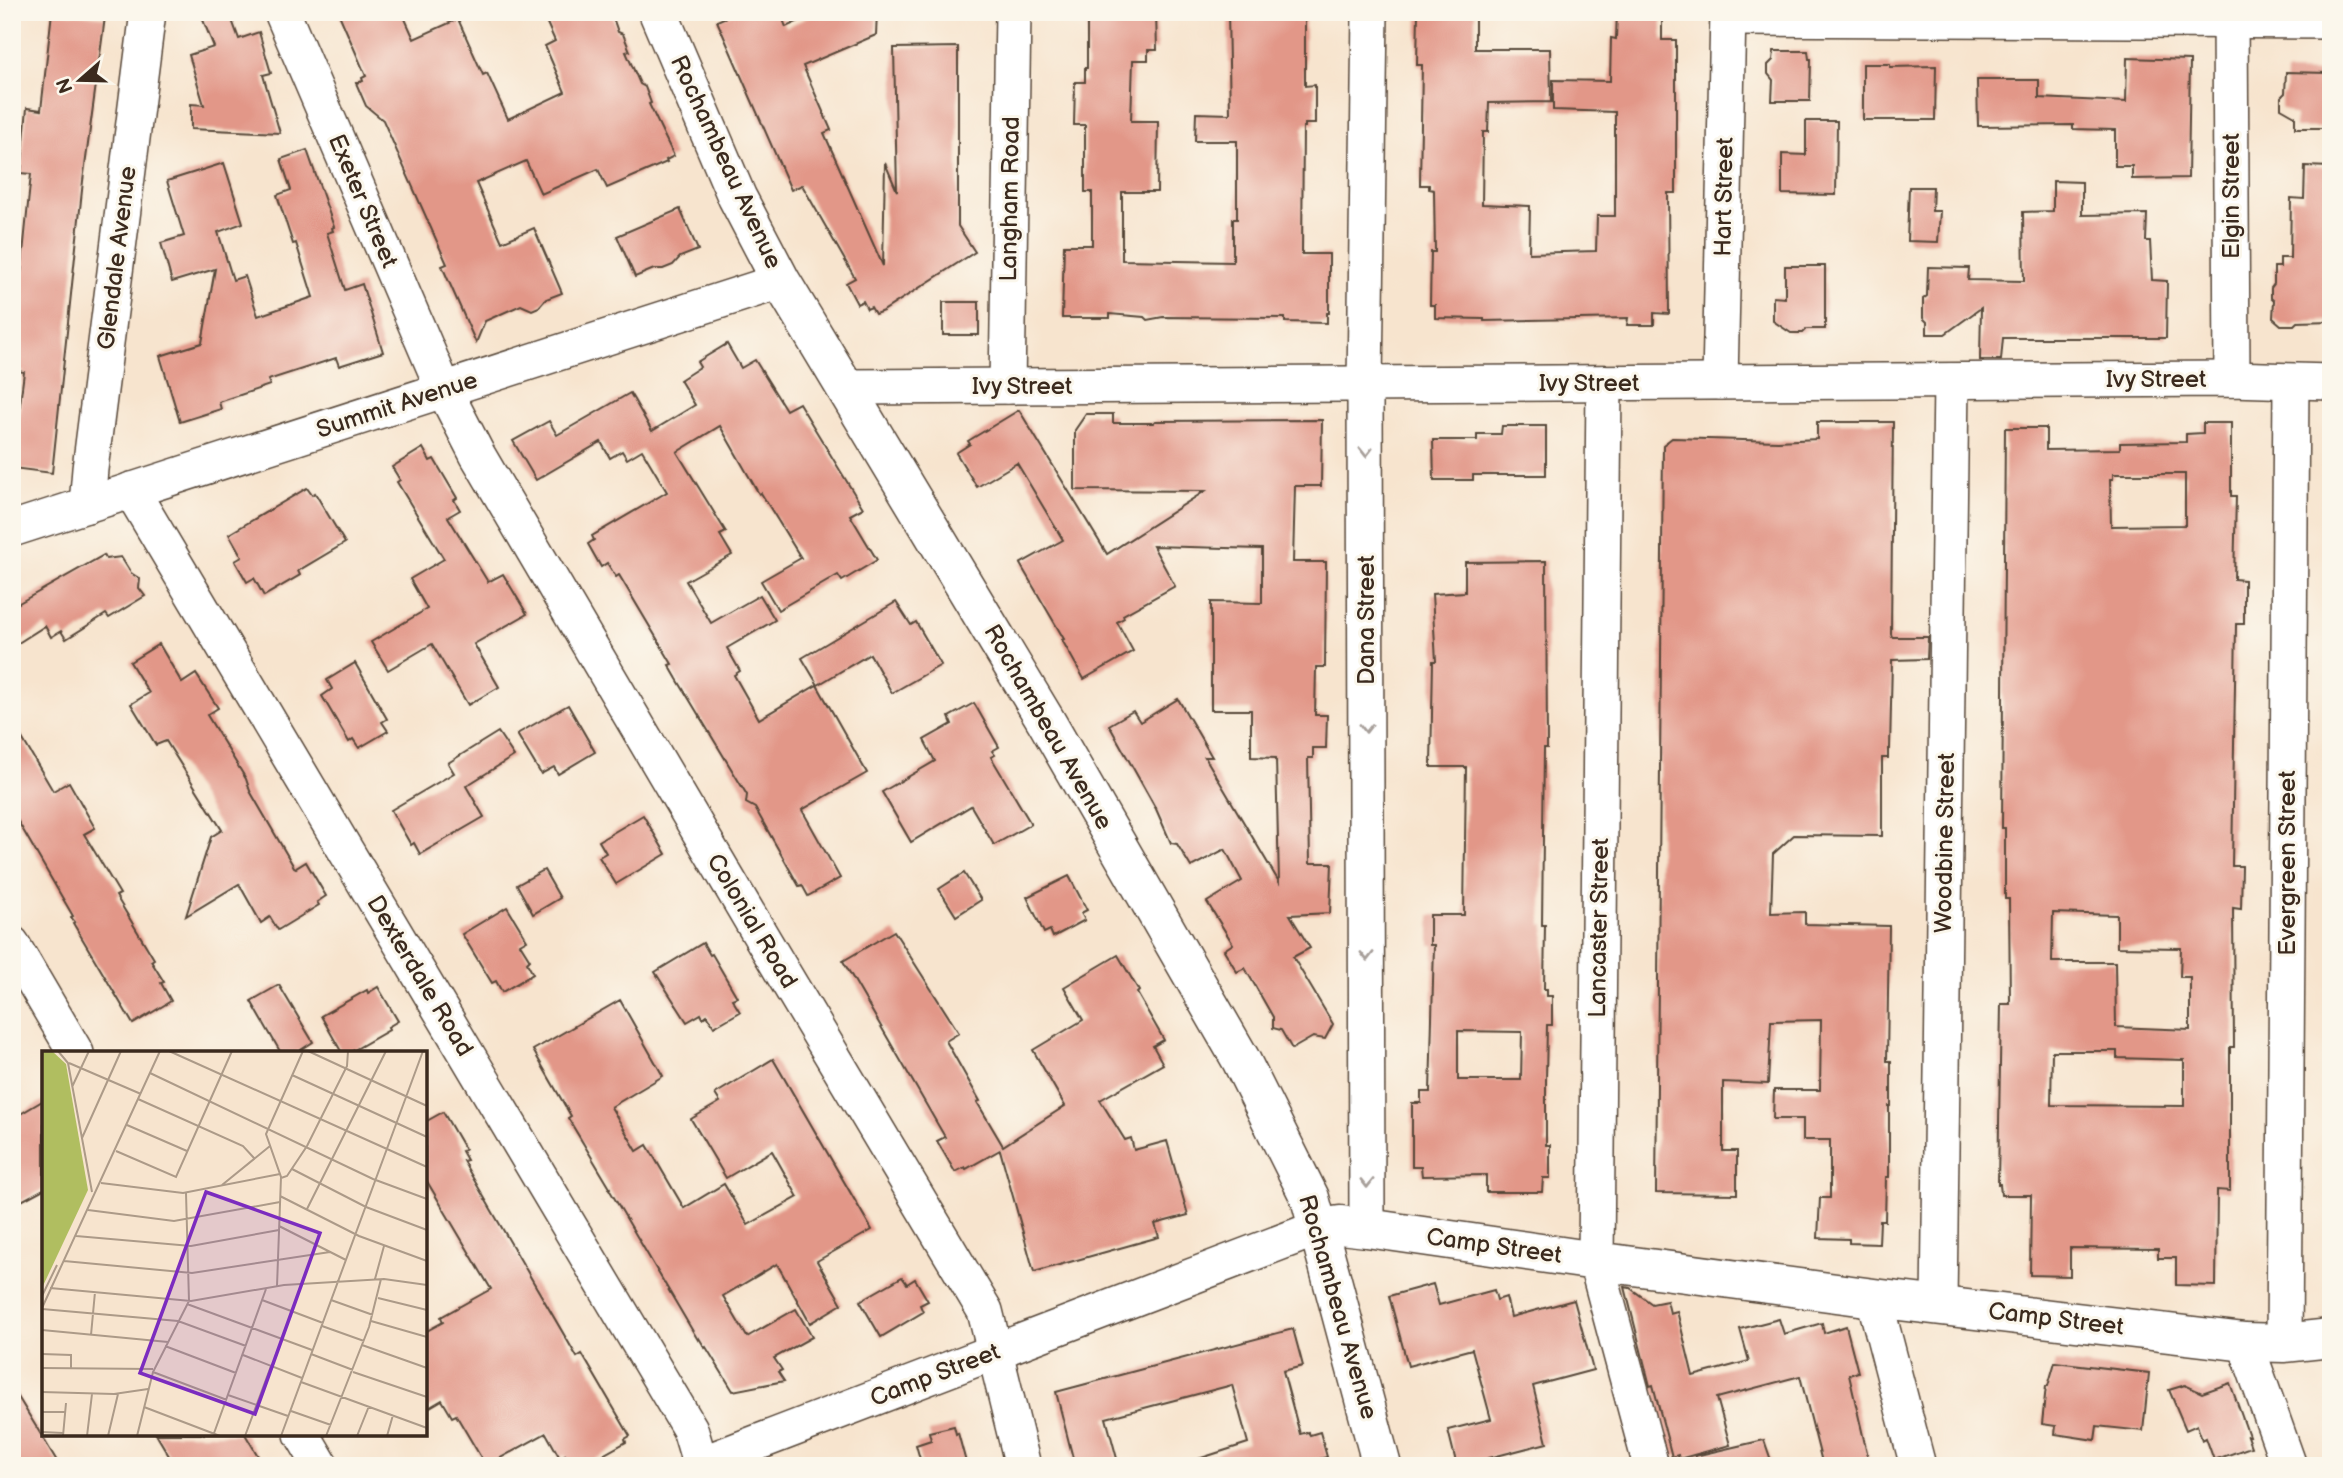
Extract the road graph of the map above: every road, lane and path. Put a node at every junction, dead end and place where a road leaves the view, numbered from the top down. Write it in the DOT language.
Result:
graph roads {
  1 [pos="148,12"];
  2 [pos="282,12"];
  3 [pos="658,12"];
  4 [pos="1013,12"];
  5 [pos="1370,12"];
  6 [pos="1728,15"];
  7 [pos="2230,16"];
  8 [pos="2331,21"];
  9 [pos="781,281"];
  10 [pos="2232,379"];
  11 [pos="1951,381"];
  12 [pos="1720,382"];
  13 [pos="2291,382"];
  14 [pos="1604,383"];
  15 [pos="2331,383"];
  16 [pos="1366,384"];
  17 [pos="1007,386"];
  18 [pos="846,387"];
  19 [pos="444,390"];
  20 [pos="131,491"];
  21 [pos="87,505"];
  22 [pos="12,529"];
  23 [pos="12,944"];
  24 [pos="75,1051"];
  25 [pos="1367,1227"];
  26 [pos="1318,1228"];
  27 [pos="1596,1261"];
  28 [pos="1874,1298"];
  29 [pos="1939,1304"];
  30 [pos="2331,1338"];
  31 [pos="2245,1342"];
  32 [pos="2284,1343"];
  33 [pos="994,1353"];
  34 [pos="303,1436"];
  35 [pos="699,1465"];
  36 [pos="321,1466"];
  37 [pos="1023,1466"];
  38 [pos="1382,1466"];
  39 [pos="1651,1466"];
  40 [pos="1918,1466"];
  41 [pos="2289,1466"];
  1 -- 21 [label="street, Glendale Avenue"];
  2 -- 19 [label="street, Exeter Street"];
  3 -- 9 [label="street, Rochambeau Avenue"];
  4 -- 17 [label="street, Langham Road"];
  5 -- 16 [label="street, Dana Street"];
  6 -- 7 [label="street"];
  6 -- 12 [label="street, Hart Street"];
  7 -- 8 [label="street"];
  7 -- 10 [label="street, Elgin Street"];
  9 -- 18 [label="street, Rochambeau Avenue"];
  9 -- 19 [label="street, Summit Avenue"];
  10 -- 11 [label="street, Ivy Street"];
  10 -- 13 [label="street, Ivy Street"];
  11 -- 12 [label="street, Ivy Street"];
  11 -- 29 [label="street, Woodbine Street"];
  12 -- 14 [label="street, Ivy Street"];
  13 -- 15 [label="street, Ivy Street"];
  13 -- 32 [label="street, Evergreen Street"];
  14 -- 16 [label="street, Ivy Street"];
  14 -- 27 [label="street, Lancaster Street"];
  16 -- 17 [label="street, Ivy Street"];
  16 -- 25 [label="street, Dana Street, one-way"];
  17 -- 18 [label="street, Ivy Street"];
  18 -- 26 [label="street, Rochambeau Avenue"];
  19 -- 20 [label="street, Summit Avenue"];
  19 -- 33 [label="street, Colonial Road"];
  20 -- 21 [label="street, Summit Avenue"];
  20 -- 35 [label="street, Dexterdale Road"];
  21 -- 22 [label="street, Summit Avenue"];
  23 -- 24 [label="street"];
  25 -- 26 [label="street, Camp Street"];
  25 -- 27 [label="street, Camp Street"];
  26 -- 33 [label="street, Camp Street"];
  26 -- 38 [label="street, Rochambeau Avenue"];
  27 -- 28 [label="street, Camp Street"];
  27 -- 39 [label="street, Lancaster Street"];
  28 -- 29 [label="street, Camp Street"];
  28 -- 40 [label="street"];
  29 -- 31 [label="street, Camp Street"];
  30 -- 32 [label="street, Camp Street"];
  31 -- 32 [label="street, Camp Street"];
  31 -- 41 [label="street"];
  33 -- 35 [label="street, Camp Street"];
  33 -- 37 [label="street, Colonial Road"];
  34 -- 36 [label="street"];
}
